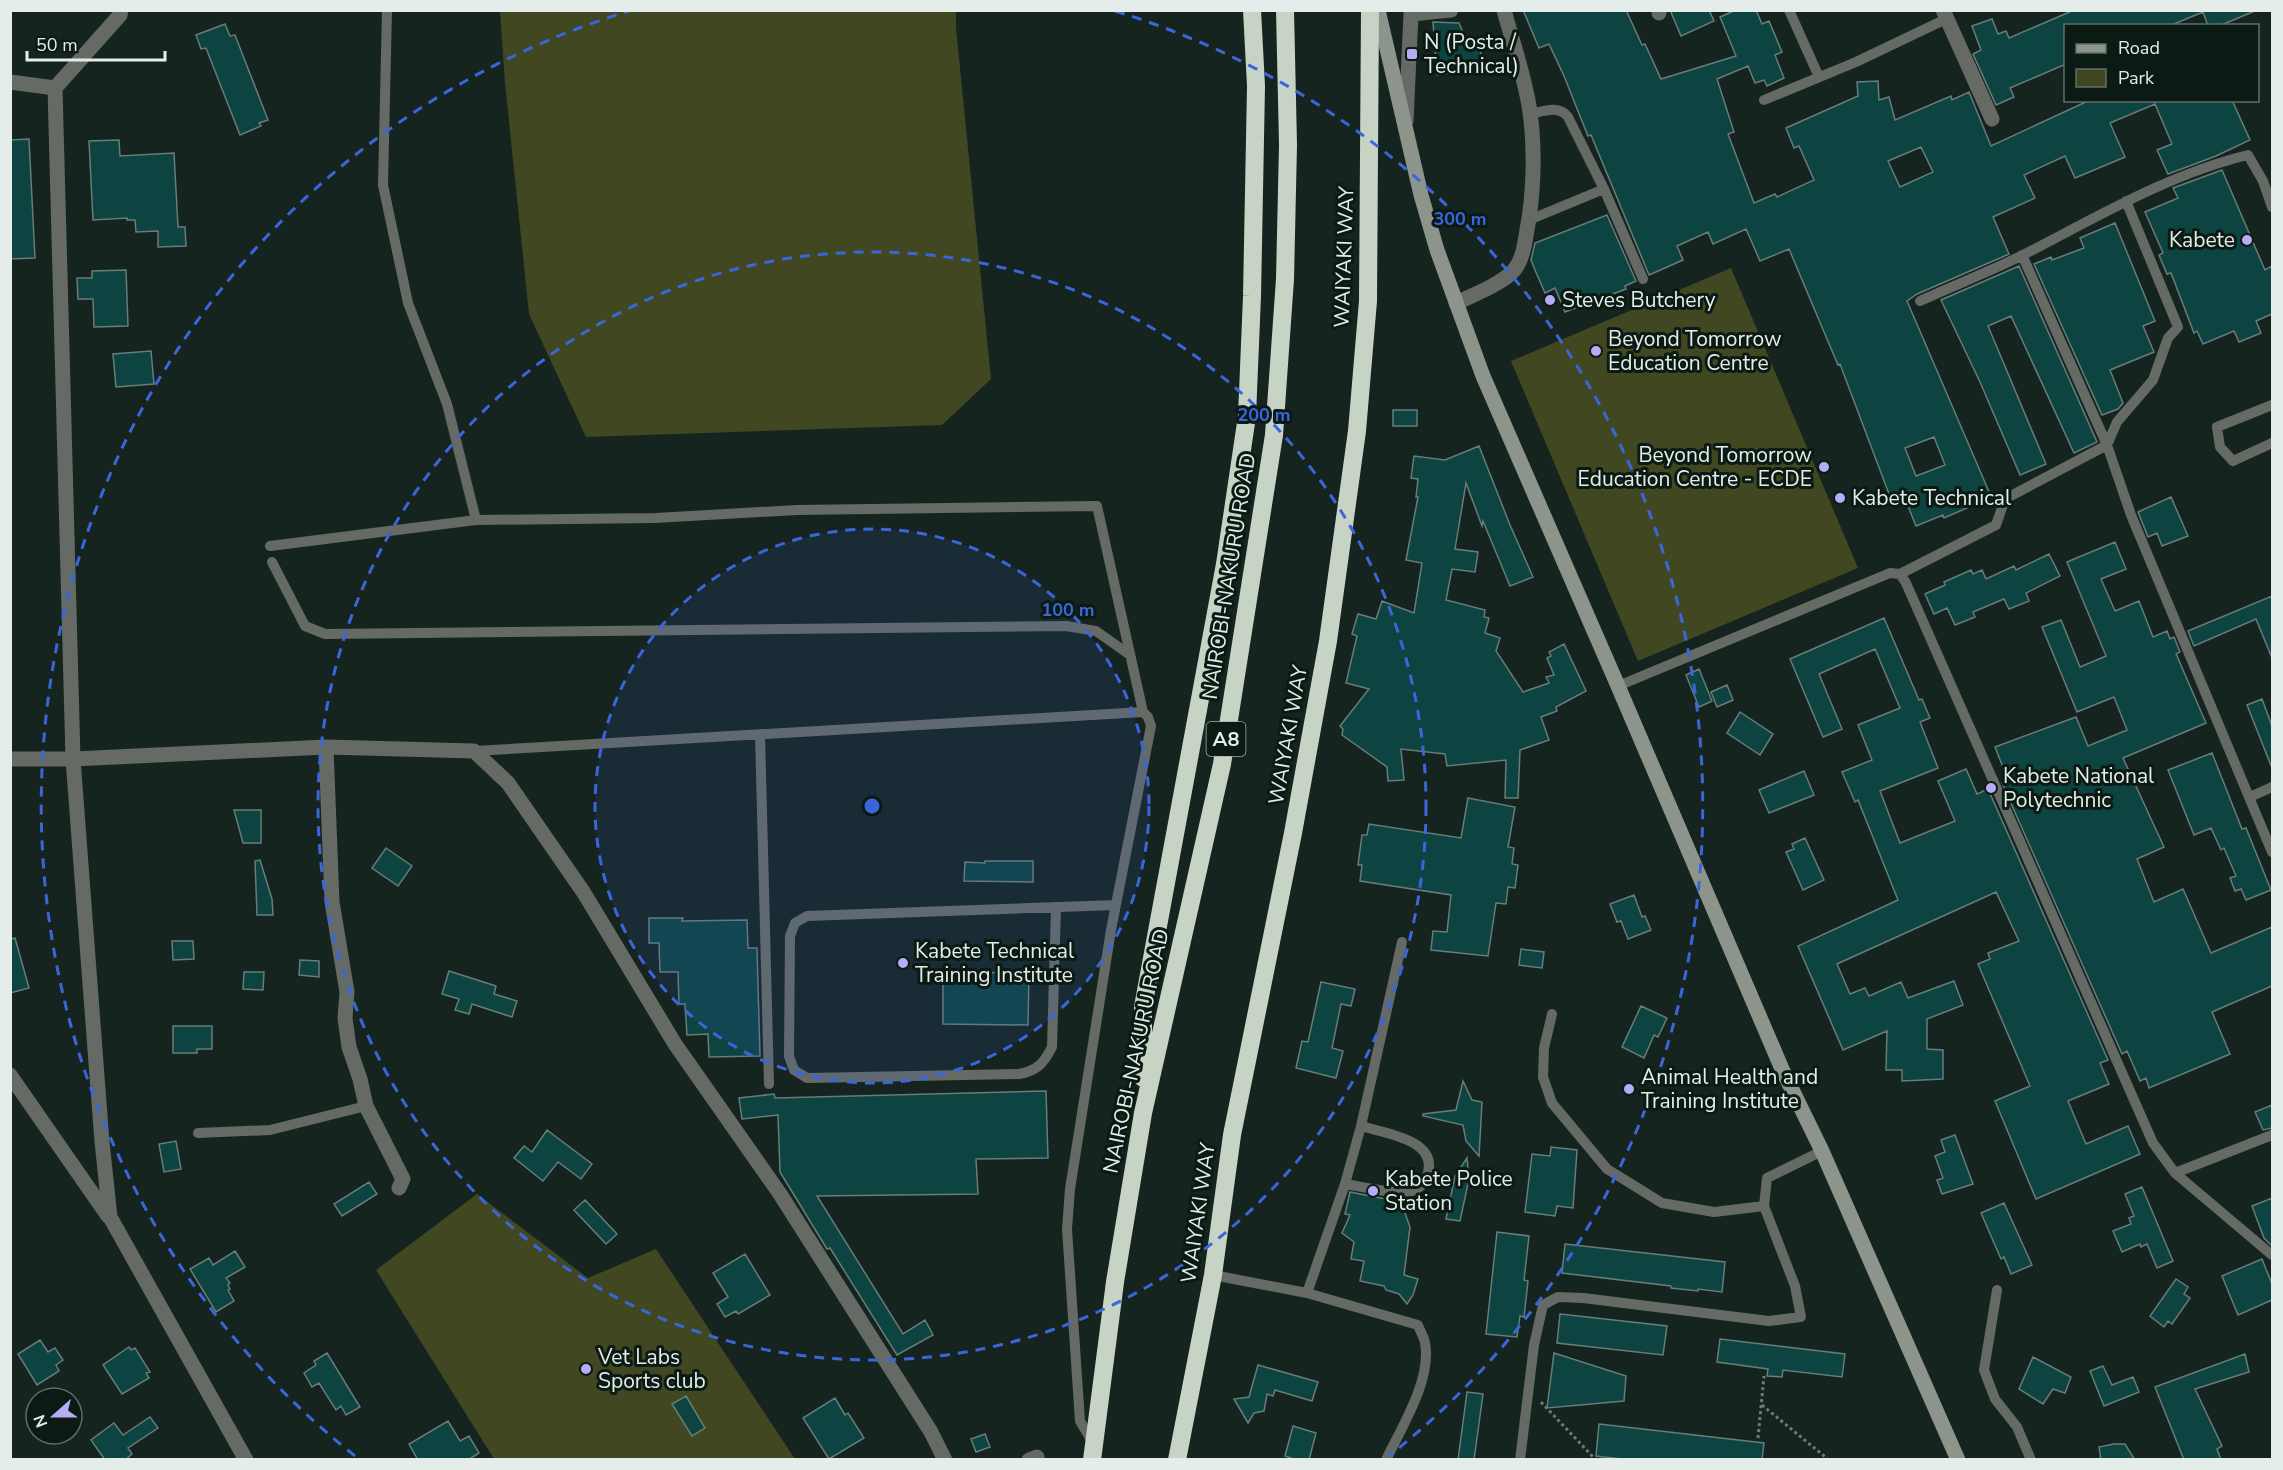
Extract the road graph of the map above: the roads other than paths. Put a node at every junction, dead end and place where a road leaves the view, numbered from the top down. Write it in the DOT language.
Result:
graph roads {
  1 [pos="121,10"];
  2 [pos="387,10"];
  3 [pos="1252,10"];
  4 [pos="1284,10"];
  5 [pos="1370,10"];
  6 [pos="1378,10"];
  7 [pos="1451,10"];
  8 [pos="1504,10"];
  9 [pos="1789,10"];
  10 [pos="1446,11"];
  11 [pos="1945,15"];
  12 [pos="1819,77"];
  13 [pos="10,82"];
  14 [pos="55,87"];
  15 [pos="1764,100"];
  16 [pos="1530,114"];
  17 [pos="1992,119"];
  18 [pos="1405,125"];
  19 [pos="1604,189"];
  20 [pos="2126,201"];
  21 [pos="2272,207"];
  22 [pos="1529,220"];
  23 [pos="2022,255"];
  24 [pos="1643,279"];
  25 [pos="1920,301"];
  26 [pos="1456,303"];
  27 [pos="2272,405"];
  28 [pos="2272,443"];
  29 [pos="2107,445"];
  30 [pos="476,520"];
  31 [pos="270,546"];
  32 [pos="272,562"];
  33 [pos="1900,574"];
  34 [pos="1130,655"];
  35 [pos="1618,686"];
  36 [pos="1143,712"];
  37 [pos="760,734"];
  38 [pos="326,747"];
  39 [pos="474,751"];
  40 [pos="10,759"];
  41 [pos="73,759"];
  42 [pos="2272,787"];
  43 [pos="2250,796"];
  44 [pos="2272,852"];
  45 [pos="1116,905"];
  46 [pos="1056,907"];
  47 [pos="1402,942"];
  48 [pos="1552,1014"];
  49 [pos="10,1076"];
  50 [pos="769,1084"];
  51 [pos="366,1106"];
  52 [pos="1143,1113"];
  53 [pos="1361,1126"];
  54 [pos="198,1133"];
  55 [pos="2272,1135"];
  56 [pos="1822,1151"];
  57 [pos="2175,1173"];
  58 [pos="1345,1184"];
  59 [pos="399,1188"];
  60 [pos="1764,1206"];
  61 [pos="110,1217"];
  62 [pos="2272,1255"];
  63 [pos="1213,1275"];
  64 [pos="1996,1290"];
  65 [pos="1307,1293"];
  66 [pos="1093,1451"];
  67 [pos="246,1460"];
  68 [pos="945,1460"];
  69 [pos="1177,1460"];
  70 [pos="1386,1460"];
  71 [pos="1520,1460"];
  72 [pos="1958,1460"];
  73 [pos="2031,1460"];
  1 -- 14 [label="street"];
  2 -- 30 [label="lane"];
  3 -- 52 [label="highway"];
  4 -- 52 [label="highway, NAIROBI-NAKURU ROAD / A8"];
  5 -- 63 [label="highway, WAIYAKI WAY"];
  6 -- 18 [label="street"];
  7 -- 10 [label="street"];
  8 -- 16 [label="street"];
  9 -- 12 [label="lane"];
  10 -- 18 [label="street"];
  11 -- 12 [label="lane"];
  11 -- 17 [label="street"];
  12 -- 15 [label="lane"];
  13 -- 14 [label="street"];
  14 -- 41 [label="street"];
  16 -- 19 [label="lane"];
  16 -- 22 [label="street"];
  18 -- 26 [label="street"];
  19 -- 22 [label="lane"];
  19 -- 24 [label="lane"];
  20 -- 21 [label="lane"];
  20 -- 23 [label="lane"];
  20 -- 29 [label="lane"];
  22 -- 26 [label="street"];
  23 -- 25 [label="lane"];
  23 -- 29 [label="lane"];
  26 -- 35 [label="street"];
  27 -- 28 [label="lane"];
  29 -- 33 [label="lane"];
  29 -- 43 [label="lane"];
  30 -- 31 [label="lane"];
  30 -- 34 [label="lane"];
  32 -- 34 [label="lane"];
  33 -- 35 [label="lane"];
  33 -- 57 [label="lane"];
  34 -- 36 [label="lane"];
  35 -- 56 [label="street"];
  36 -- 37 [label="lane"];
  36 -- 45 [label="lane"];
  37 -- 39 [label="lane"];
  37 -- 50 [label="lane"];
  38 -- 39 [label="street"];
  38 -- 41 [label="street"];
  38 -- 51 [label="street"];
  39 -- 68 [label="street"];
  40 -- 41 [label="street"];
  41 -- 61 [label="street"];
  42 -- 43 [label="lane"];
  43 -- 44 [label="lane"];
  45 -- 46 [label="lane"];
  45 -- 66 [label="lane"];
  46 -- 46 [label="lane"];
  47 -- 53 [label="lane"];
  48 -- 60 [label="lane"];
  49 -- 61 [label="street"];
  51 -- 54 [label="lane"];
  51 -- 59 [label="street"];
  52 -- 66 [label="highway, NAIROBI-NAKURU ROAD / A8"];
  53 -- 58 [label="lane"];
  53 -- 58 [label="lane"];
  55 -- 57 [label="lane"];
  56 -- 60 [label="lane"];
  56 -- 72 [label="street"];
  57 -- 62 [label="lane"];
  58 -- 65 [label="lane"];
  60 -- 71 [label="lane"];
  61 -- 67 [label="street"];
  63 -- 65 [label="lane"];
  63 -- 69 [label="highway, WAIYAKI WAY"];
  64 -- 73 [label="lane"];
  65 -- 70 [label="lane"];
}
